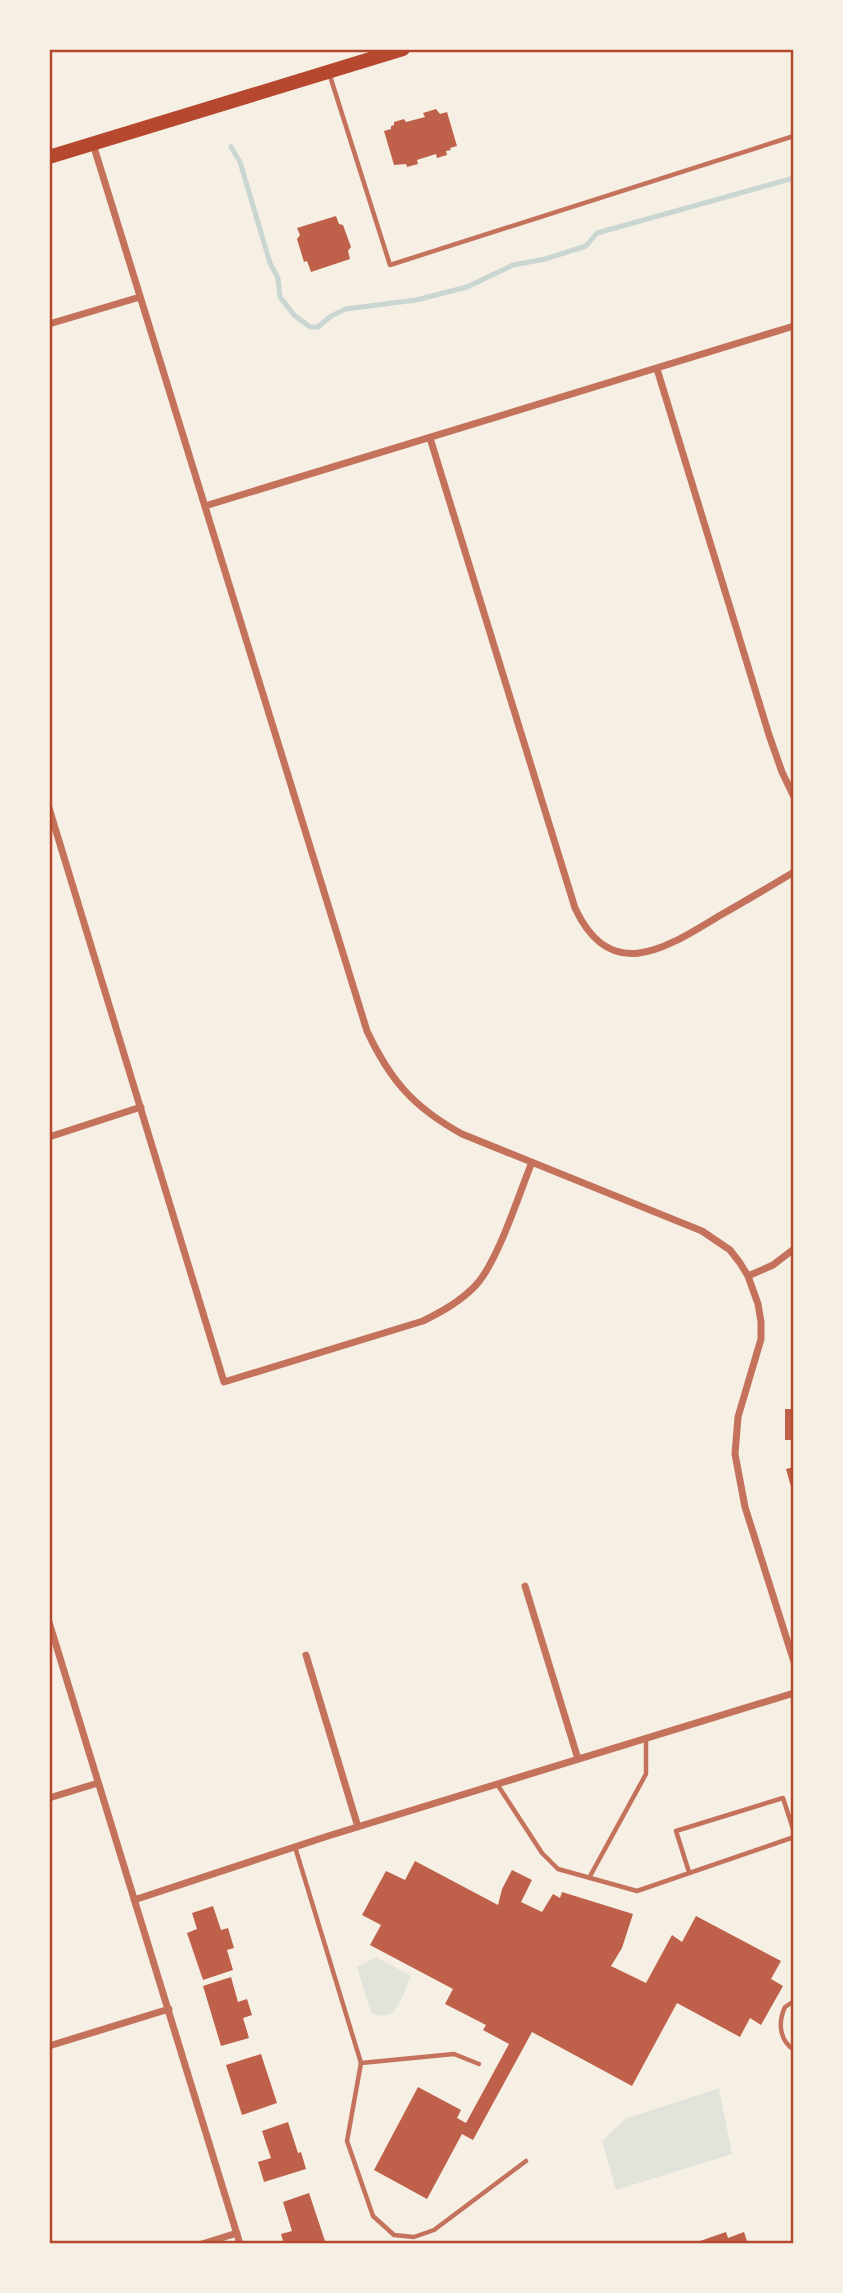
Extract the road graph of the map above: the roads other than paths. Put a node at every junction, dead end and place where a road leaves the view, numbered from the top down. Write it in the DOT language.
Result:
graph roads {
  1 [pos="403,49"];
  2 [pos="329,72"];
  3 [pos="794,136"];
  4 [pos="93,144"];
  5 [pos="49,158"];
  6 [pos="140,297"];
  7 [pos="49,324"];
  8 [pos="794,326"];
  9 [pos="657,369"];
  10 [pos="430,438"];
  11 [pos="205,506"];
  12 [pos="794,797"];
  13 [pos="49,808"];
  14 [pos="794,872"];
  15 [pos="141,1107"];
  16 [pos="49,1137"];
  17 [pos="532,1162"];
  18 [pos="794,1249"];
  19 [pos="748,1276"];
  20 [pos="525,1587"];
  21 [pos="49,1622"];
  22 [pos="306,1655"];
  23 [pos="794,1662"];
  24 [pos="794,1693"];
  25 [pos="646,1738"];
  26 [pos="578,1759"];
  27 [pos="98,1783"];
  28 [pos="497,1784"];
  29 [pos="49,1798"];
  30 [pos="358,1827"];
  31 [pos="794,1832"];
  32 [pos="794,1837"];
  33 [pos="295,1847"];
  34 [pos="689,1872"];
  35 [pos="589,1878"];
  36 [pos="134,1900"];
  37 [pos="794,2001"];
  38 [pos="169,2009"];
  39 [pos="49,2046"];
  40 [pos="794,2050"];
  41 [pos="360,2063"];
  42 [pos="479,2064"];
  43 [pos="526,2161"];
  44 [pos="237,2233"];
  45 [pos="202,2244"];
  46 [pos="240,2244"];
  1 -- 2 [label="main road"];
  2 -- 3 [label="lane"];
  2 -- 4 [label="main road"];
  4 -- 5 [label="main road"];
  4 -- 6 [label="street"];
  6 -- 7 [label="street"];
  6 -- 11 [label="street"];
  8 -- 9 [label="street"];
  9 -- 10 [label="street"];
  9 -- 12 [label="street"];
  10 -- 11 [label="street"];
  10 -- 14 [label="street"];
  11 -- 17 [label="street"];
  13 -- 15 [label="street"];
  15 -- 16 [label="street"];
  15 -- 17 [label="street"];
  17 -- 19 [label="street"];
  18 -- 19 [label="street"];
  19 -- 23 [label="street"];
  20 -- 26 [label="street"];
  21 -- 27 [label="street"];
  22 -- 30 [label="street"];
  24 -- 25 [label="street"];
  25 -- 26 [label="street"];
  25 -- 35 [label="lane"];
  26 -- 28 [label="street"];
  27 -- 29 [label="street"];
  27 -- 36 [label="street"];
  28 -- 30 [label="street"];
  28 -- 35 [label="lane"];
  30 -- 33 [label="street"];
  31 -- 34 [label="lane"];
  32 -- 34 [label="lane"];
  33 -- 36 [label="street"];
  33 -- 41 [label="lane"];
  34 -- 35 [label="lane"];
  36 -- 38 [label="street"];
  37 -- 40 [label="lane"];
  38 -- 39 [label="street"];
  38 -- 44 [label="street"];
  41 -- 42 [label="lane"];
  41 -- 43 [label="lane"];
  44 -- 45 [label="street"];
  44 -- 46 [label="street"];
}
